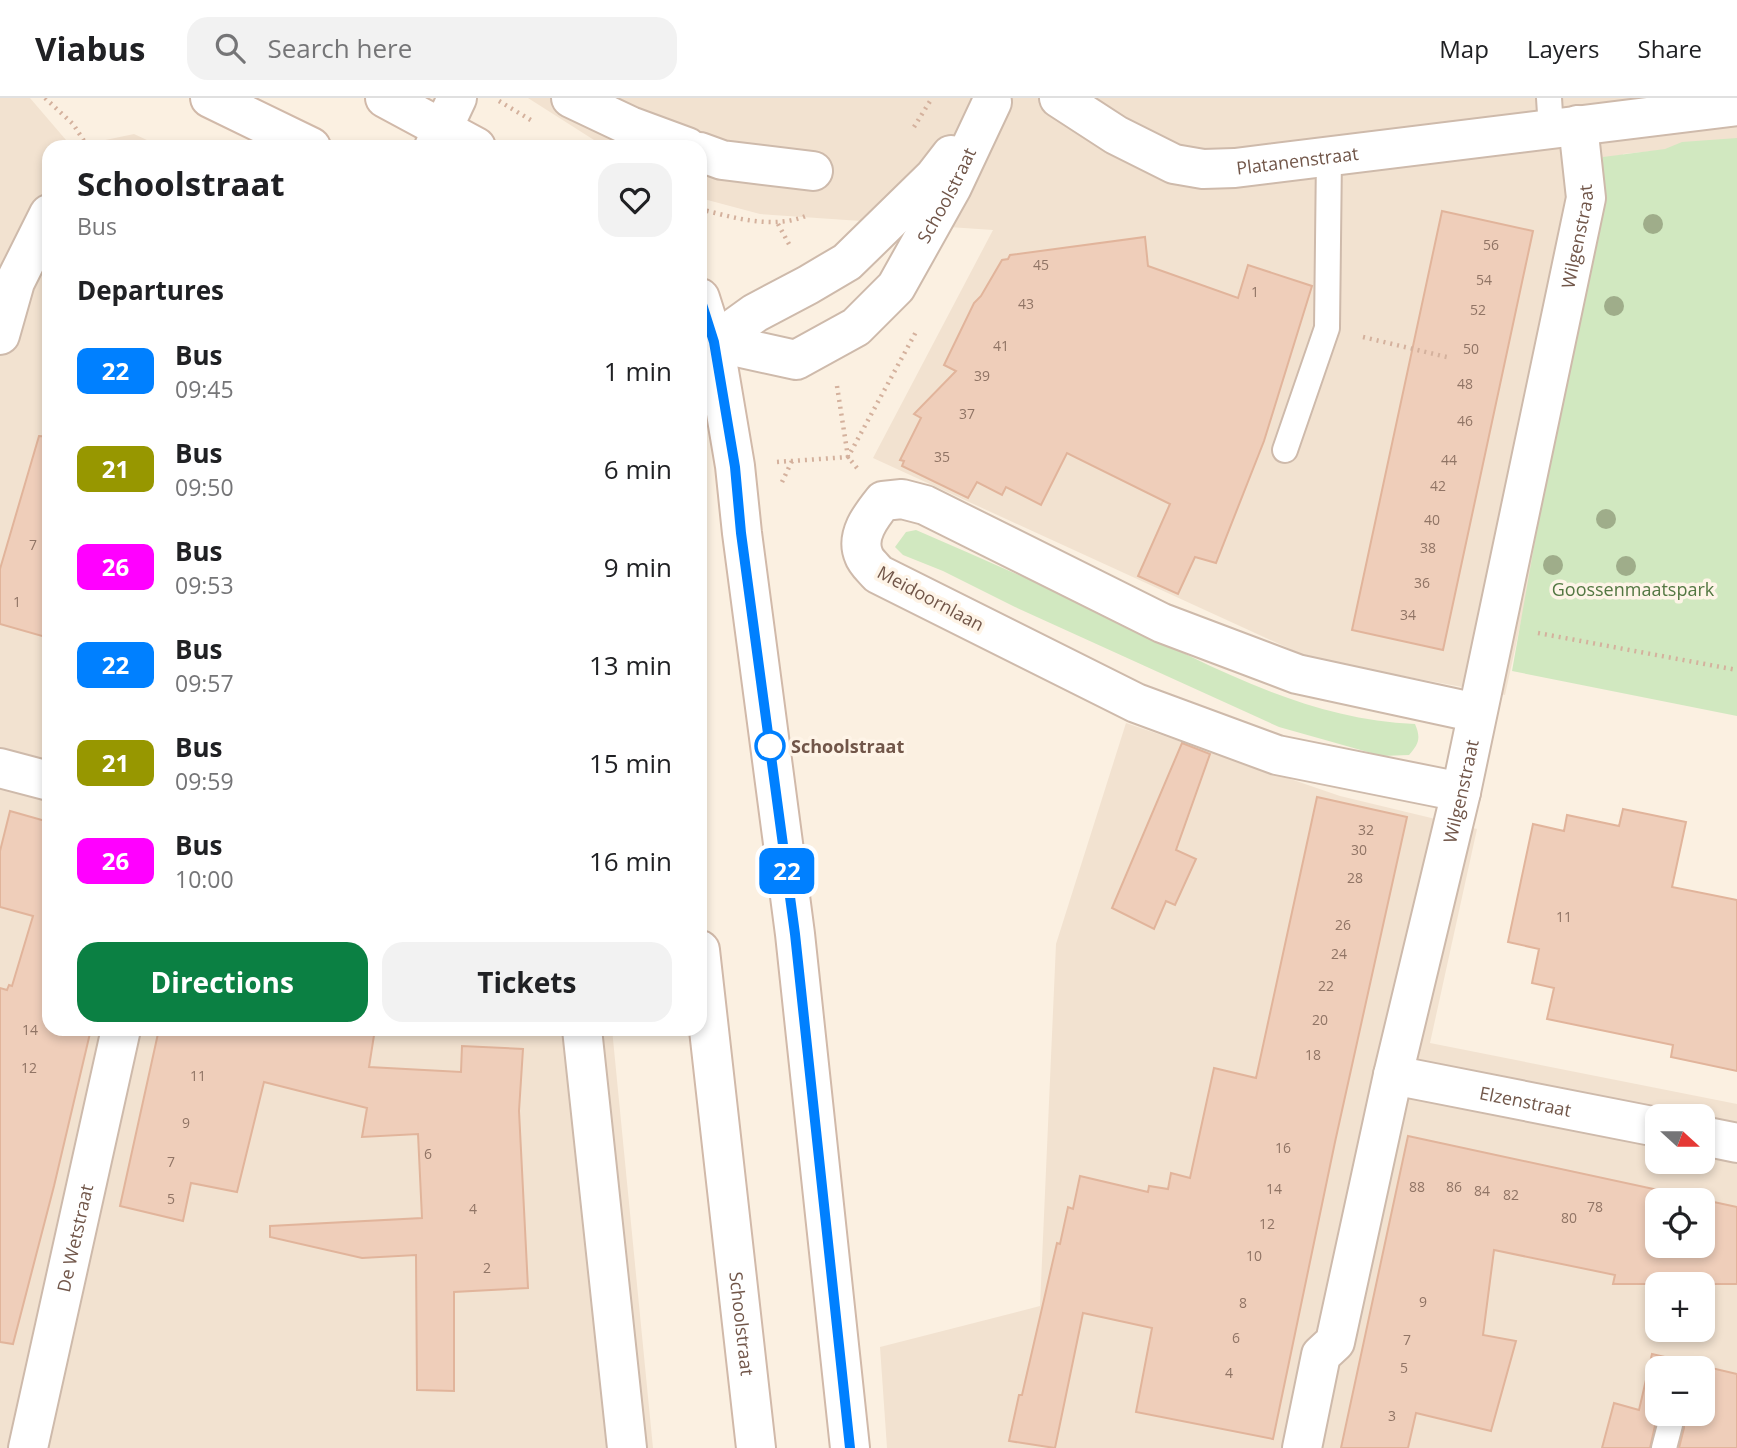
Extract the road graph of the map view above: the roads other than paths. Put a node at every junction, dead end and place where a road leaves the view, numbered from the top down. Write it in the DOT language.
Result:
graph roads {
  1 [pos="210,98"];
  2 [pos="385,98"];
  3 [pos="571,98"];
  4 [pos="1059,98"];
  5 [pos="993,100"];
  6 [pos="1737,106"];
  7 [pos="1559,117"];
  8 [pos="444,124"];
  9 [pos="297,140"];
  10 [pos="466,140"];
  11 [pos="668,140"];
  12 [pos="707,155"];
  13 [pos="1329,156"];
  14 [pos="813,171"];
  15 [pos="42,225"];
  16 [pos="8,279"];
  17 [pos="0,335"];
  18 [pos="707,343"];
  19 [pos="707,344"];
  20 [pos="707,352"];
  21 [pos="1285,450"];
  22 [pos="1477,713"];
  23 [pos="0,768"];
  24 [pos="42,779"];
  25 [pos="1461,792"];
  26 [pos="707,1012"];
  27 [pos="119,1036"];
  28 [pos="583,1036"];
  29 [pos="1394,1075"];
  30 [pos="1645,1125"];
  31 [pos="1715,1138"];
  32 [pos="1737,1143"];
  33 [pos="28,1448"];
  34 [pos="627,1448"];
  35 [pos="756,1448"];
  36 [pos="850,1448"];
  37 [pos="1302,1448"];
  1 -- 9 [label="street"];
  2 -- 8 [label="street"];
  3 -- 11 [label="street"];
  4 -- 13 [label="street, Platanenstraat"];
  5 -- 18 [label="street, Schoolstraat"];
  5 -- 19 [label="street, Schoolstraat"];
  6 -- 7 [label="street, Platanenstraat"];
  7 -- 13 [label="street, Platanenstraat"];
  7 -- 22 [label="street, Wilgenstraat"];
  8 -- 10 [label="street"];
  12 -- 14 [label="street"];
  13 -- 21 [label="lane"];
  15 -- 16 [label="street"];
  16 -- 17 [label="street"];
  20 -- 36 [label="street"];
  22 -- 25 [label="street, Wilgenstraat"];
  22 -- 25 [label="street, Meidoornlaan"];
  23 -- 24 [label="street"];
  25 -- 29 [label="street, Wilgenstraat"];
  26 -- 35 [label="street, Schoolstraat"];
  27 -- 33 [label="street, De Wetstraat"];
  28 -- 34 [label="street"];
  29 -- 30 [label="street, Elzenstraat"];
  29 -- 37 [label="street, Wilgenstraat"];
  31 -- 32 [label="street"];
}
